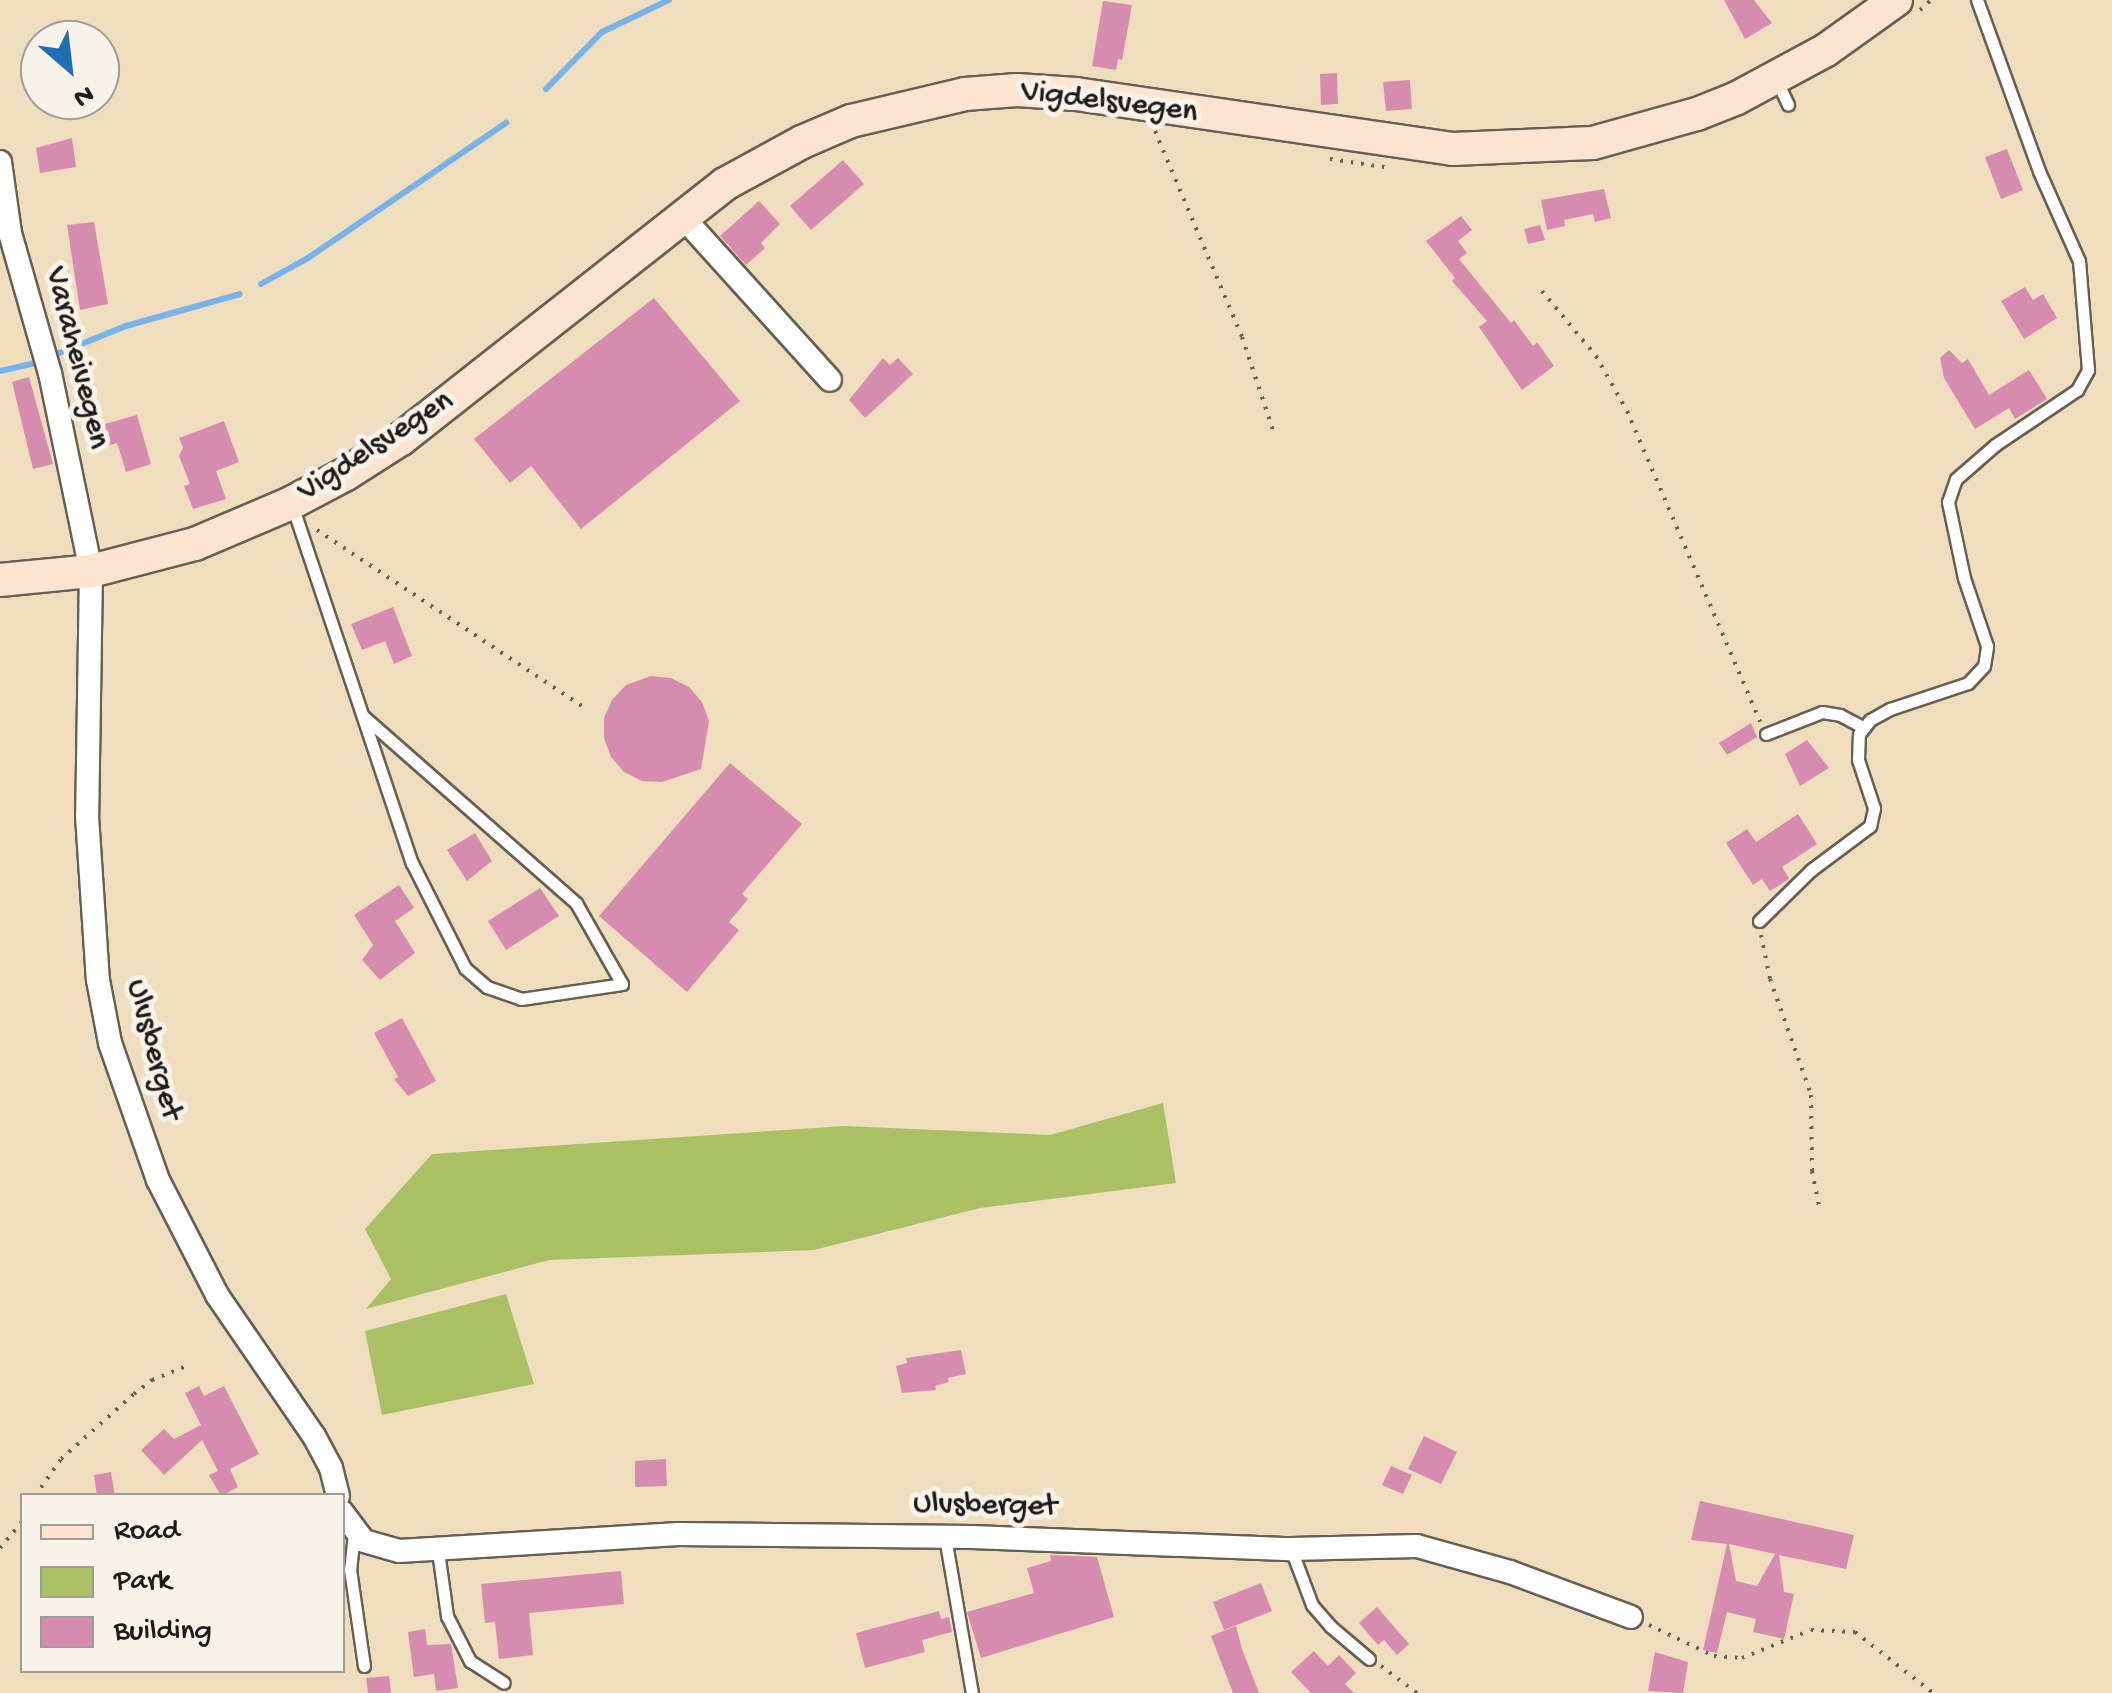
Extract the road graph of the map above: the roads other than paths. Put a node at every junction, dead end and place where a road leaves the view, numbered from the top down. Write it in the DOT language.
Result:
graph roads {
  1 [pos="1977,0"];
  2 [pos="1906,6"];
  3 [pos="0,162"];
  4 [pos="681,215"];
  5 [pos="830,380"];
  6 [pos="296,512"];
  7 [pos="90,571"];
  8 [pos="0,580"];
  9 [pos="363,716"];
  10 [pos="1864,728"];
  11 [pos="1766,734"];
  12 [pos="1758,921"];
  13 [pos="337,1493"];
  14 [pos="348,1522"];
  15 [pos="945,1538"];
  16 [pos="1292,1549"];
  17 [pos="438,1551"];
  18 [pos="1632,1617"];
  19 [pos="1369,1659"];
  20 [pos="364,1666"];
  21 [pos="504,1683"];
  22 [pos="972,1693"];
  1 -- 10 [label="lane"];
  2 -- 4 [label="main road, Vigdelsvegen"];
  3 -- 7 [label="street, Varaheivegen"];
  4 -- 5 [label="street"];
  4 -- 6 [label="main road, Vigdelsvegen"];
  6 -- 7 [label="main road, Vigdelsvegen"];
  6 -- 9 [label="lane"];
  7 -- 8 [label="main road, Vigdelsvegen"];
  7 -- 13 [label="street, Ulvsberget"];
  9 -- 9 [label="lane"];
  10 -- 11 [label="lane"];
  10 -- 12 [label="lane"];
  14 -- 17 [label="street, Ulvsberget"];
  14 -- 20 [label="lane"];
  15 -- 16 [label="street, Ulvsberget"];
  15 -- 17 [label="street, Ulvsberget"];
  15 -- 22 [label="lane"];
  16 -- 18 [label="street, Ulvsberget"];
  16 -- 19 [label="lane"];
  17 -- 21 [label="lane"];
}
